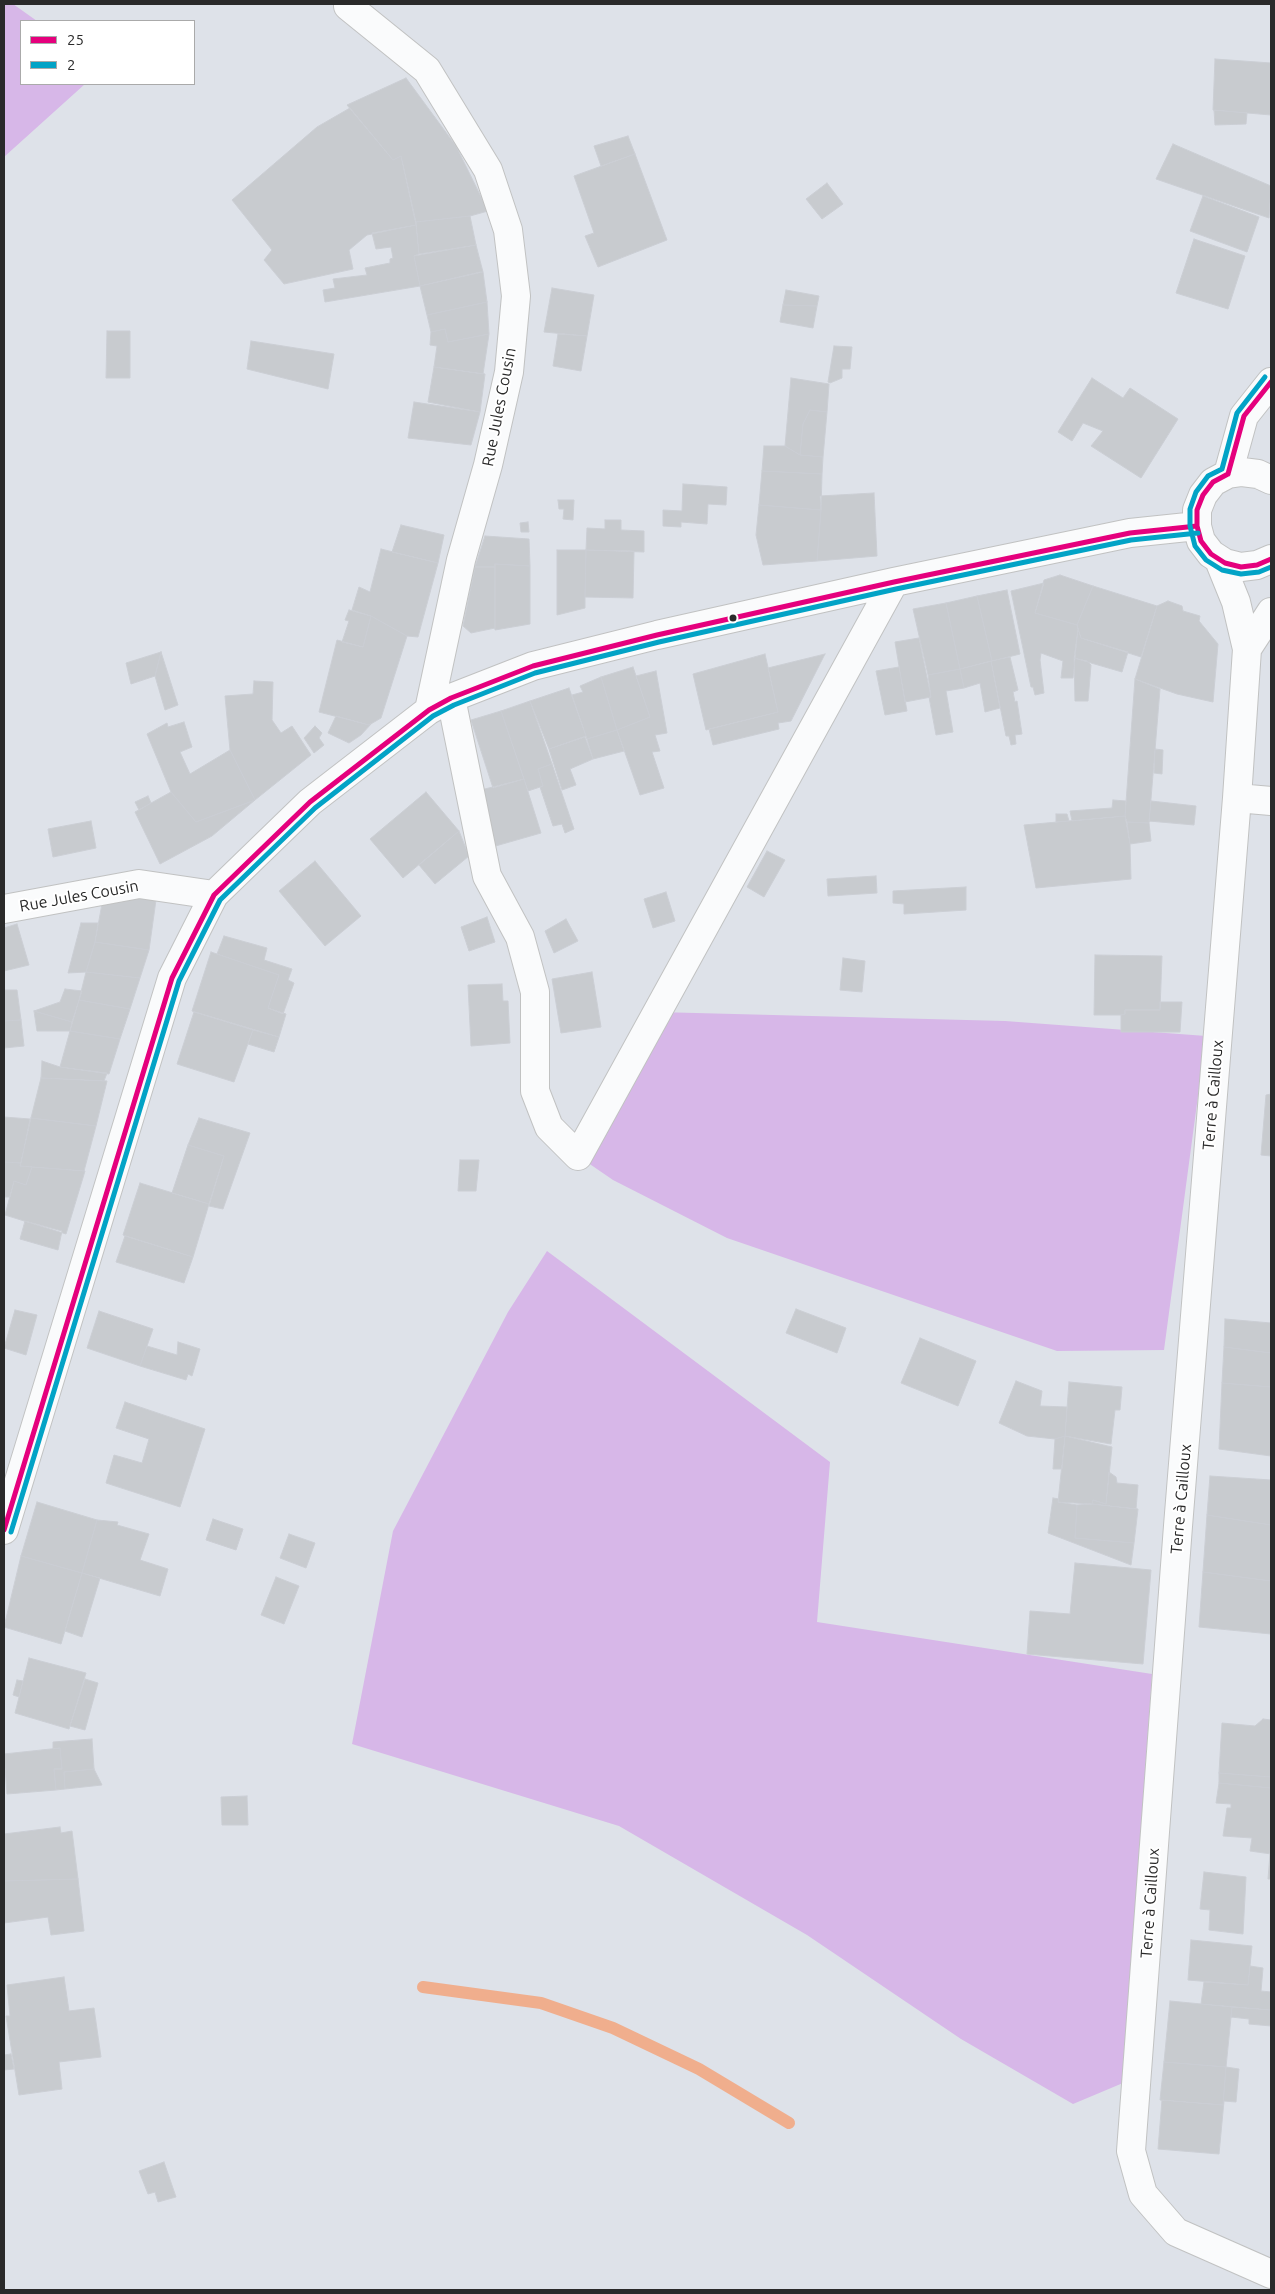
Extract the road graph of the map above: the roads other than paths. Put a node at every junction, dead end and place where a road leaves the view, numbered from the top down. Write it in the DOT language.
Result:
graph roads {
  1 [pos="348,6"];
  2 [pos="1271,382"];
  3 [pos="1228,474"];
  4 [pos="1271,480"];
  5 [pos="1196,526"];
  6 [pos="1219,560"];
  7 [pos="1271,560"];
  8 [pos="894,582"];
  9 [pos="1271,612"];
  10 [pos="1247,649"];
  11 [pos="440,704"];
  12 [pos="1237,798"];
  13 [pos="1271,801"];
  14 [pos="214,895"];
  15 [pos="4,909"];
  16 [pos="4,1530"];
  17 [pos="1271,2274"];
  1 -- 11 [label="street, Rue Jules Cousin"];
  2 -- 3 [label="street"];
  3 -- 4 [label="street"];
  3 -- 5 [label="street"];
  5 -- 6 [label="street"];
  5 -- 8 [label="street"];
  6 -- 7 [label="street"];
  6 -- 10 [label="street"];
  8 -- 11 [label="street"];
  8 -- 11 [label="street"];
  9 -- 10 [label="street"];
  10 -- 12 [label="street, Terre à Cailloux"];
  11 -- 14 [label="street"];
  12 -- 13 [label="street"];
  12 -- 17 [label="street, Terre à Cailloux"];
  14 -- 15 [label="street, Rue Jules Cousin"];
  14 -- 16 [label="street"];
}
